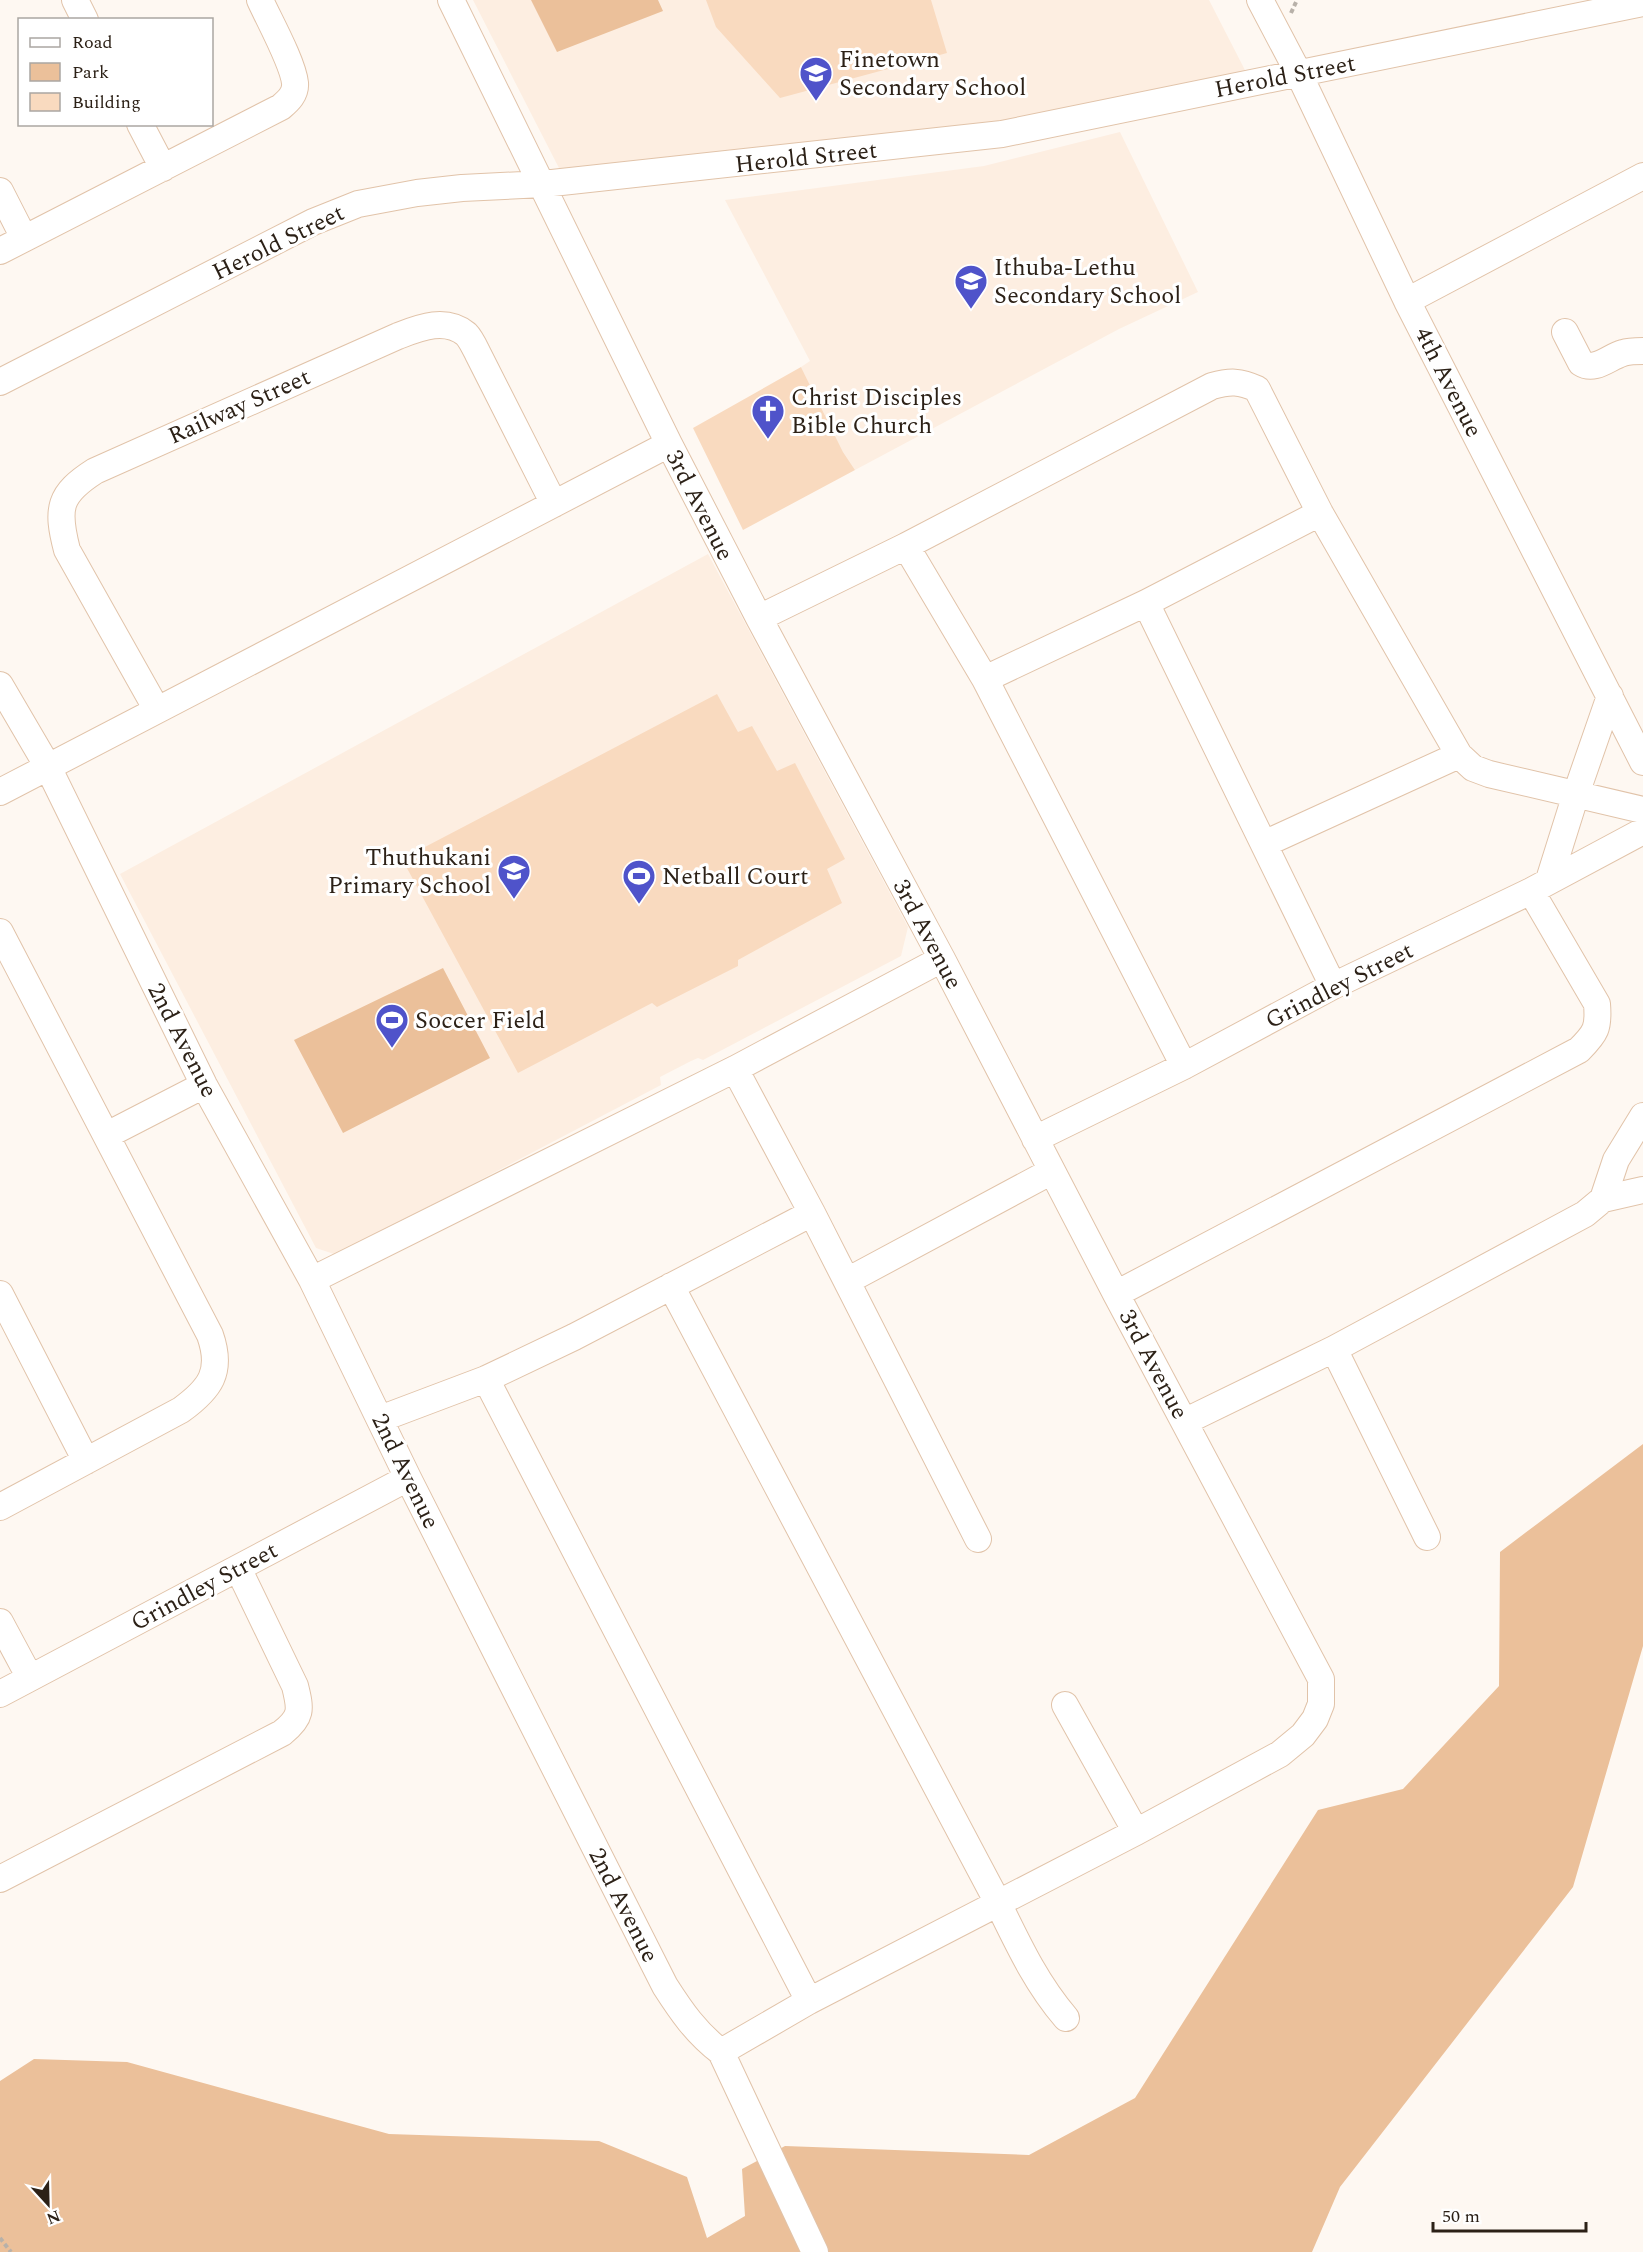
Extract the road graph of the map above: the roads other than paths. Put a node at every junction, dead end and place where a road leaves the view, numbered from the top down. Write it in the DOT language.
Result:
graph roads {
  1 [pos="75,0"];
  2 [pos="260,0"];
  3 [pos="451,0"];
  4 [pos="1260,0"];
  5 [pos="1643,3"];
  6 [pos="84,18"];
  7 [pos="1299,74"];
  8 [pos="141,126"];
  9 [pos="163,168"];
  10 [pos="1643,176"];
  11 [pos="543,184"];
  12 [pos="0,191"];
  13 [pos="24,238"];
  14 [pos="0,251"];
  15 [pos="1407,301"];
  16 [pos="1564,332"];
  17 [pos="1643,351"];
  18 [pos="0,382"];
  19 [pos="669,444"];
  20 [pos="554,504"];
  21 [pos="1320,513"];
  22 [pos="906,546"];
  23 [pos="1146,603"];
  24 [pos="759,618"];
  25 [pos="985,679"];
  26 [pos="0,685"];
  27 [pos="1610,696"];
  28 [pos="157,710"];
  29 [pos="1459,755"];
  30 [pos="1643,762"];
  31 [pos="48,767"];
  32 [pos="0,792"];
  33 [pos="1576,794"];
  34 [pos="1643,810"];
  35 [pos="1643,831"];
  36 [pos="1264,844"];
  37 [pos="1540,886"];
  38 [pos="0,932"];
  39 [pos="942,959"];
  40 [pos="1333,986"];
  41 [pos="1184,1066"];
  42 [pos="735,1069"];
  43 [pos="204,1085"];
  44 [pos="1643,1116"];
  45 [pos="107,1135"];
  46 [pos="1035,1139"];
  47 [pos="1052,1171"];
  48 [pos="1643,1190"];
  49 [pos="1603,1199"];
  50 [pos="812,1213"];
  51 [pos="312,1280"];
  52 [pos="847,1281"];
  53 [pos="671,1286"];
  54 [pos="0,1294"];
  55 [pos="1116,1294"];
  56 [pos="1334,1349"];
  57 [pos="486,1379"];
  58 [pos="380,1419"];
  59 [pos="1186,1421"];
  60 [pos="86,1461"];
  61 [pos="408,1478"];
  62 [pos="0,1507"];
  63 [pos="1427,1537"];
  64 [pos="978,1539"];
  65 [pos="238,1568"];
  66 [pos="0,1622"];
  67 [pos="30,1678"];
  68 [pos="0,1694"];
  69 [pos="1065,1705"];
  70 [pos="1136,1832"];
  71 [pos="0,1879"];
  72 [pos="998,1903"];
  73 [pos="809,2001"];
  74 [pos="1066,2018"];
  75 [pos="721,2052"];
  76 [pos="815,2252"];
  1 -- 6 [label="street"];
  2 -- 9 [label="street"];
  3 -- 11 [label="street, 3rd Avenue"];
  4 -- 7 [label="street, 4th Avenue"];
  5 -- 7 [label="street, Herold Street"];
  7 -- 11 [label="street, Herold Street"];
  7 -- 15 [label="street, 4th Avenue"];
  8 -- 9 [label="street"];
  9 -- 13 [label="street"];
  10 -- 15 [label="street"];
  11 -- 18 [label="street, Herold Street"];
  11 -- 19 [label="street, 3rd Avenue"];
  12 -- 13 [label="street"];
  13 -- 14 [label="street"];
  15 -- 27 [label="street, 4th Avenue"];
  16 -- 17 [label="street"];
  19 -- 20 [label="street"];
  19 -- 24 [label="street, 3rd Avenue"];
  20 -- 28 [label="street"];
  20 -- 28 [label="street, Railway Street"];
  21 -- 22 [label="street"];
  21 -- 23 [label="street"];
  21 -- 29 [label="street"];
  22 -- 24 [label="street"];
  22 -- 25 [label="street"];
  23 -- 25 [label="street"];
  23 -- 36 [label="street"];
  24 -- 39 [label="street, 3rd Avenue"];
  25 -- 41 [label="street"];
  26 -- 31 [label="street, 2nd Avenue"];
  27 -- 30 [label="street, 4th Avenue"];
  27 -- 33 [label="street"];
  28 -- 31 [label="street"];
  29 -- 33 [label="street"];
  29 -- 36 [label="street"];
  31 -- 32 [label="street"];
  31 -- 43 [label="street, 2nd Avenue"];
  33 -- 34 [label="street"];
  33 -- 37 [label="street"];
  35 -- 37 [label="street, Grindley Street"];
  36 -- 40 [label="street"];
  37 -- 40 [label="street, Grindley Street"];
  37 -- 55 [label="street"];
  38 -- 45 [label="street"];
  39 -- 42 [label="street"];
  39 -- 46 [label="street, 3rd Avenue"];
  40 -- 41 [label="street, Grindley Street"];
  41 -- 46 [label="street, Grindley Street"];
  42 -- 50 [label="street"];
  42 -- 51 [label="street"];
  43 -- 45 [label="street"];
  43 -- 51 [label="street, 2nd Avenue"];
  44 -- 49 [label="street"];
  45 -- 60 [label="street"];
  46 -- 47 [label="street, 3rd Avenue"];
  47 -- 52 [label="street"];
  47 -- 55 [label="street, 3rd Avenue"];
  48 -- 49 [label="street"];
  49 -- 56 [label="street"];
  50 -- 52 [label="street"];
  50 -- 53 [label="street"];
  51 -- 58 [label="street, 2nd Avenue"];
  52 -- 64 [label="street"];
  53 -- 57 [label="street"];
  53 -- 72 [label="street"];
  54 -- 60 [label="street"];
  55 -- 59 [label="street, 3rd Avenue"];
  56 -- 59 [label="street"];
  56 -- 63 [label="street"];
  57 -- 58 [label="street"];
  57 -- 73 [label="street"];
  58 -- 61 [label="street, 2nd Avenue"];
  59 -- 70 [label="street, 3rd Avenue"];
  60 -- 62 [label="street"];
  61 -- 65 [label="street, Grindley Street"];
  61 -- 75 [label="street, 2nd Avenue"];
  65 -- 67 [label="street, Grindley Street"];
  65 -- 71 [label="street"];
  66 -- 67 [label="street"];
  67 -- 68 [label="street, Grindley Street"];
  69 -- 70 [label="street"];
  70 -- 72 [label="street"];
  72 -- 73 [label="street"];
  72 -- 74 [label="street"];
  73 -- 75 [label="street"];
  75 -- 76 [label="street, 2nd Avenue"];
}
